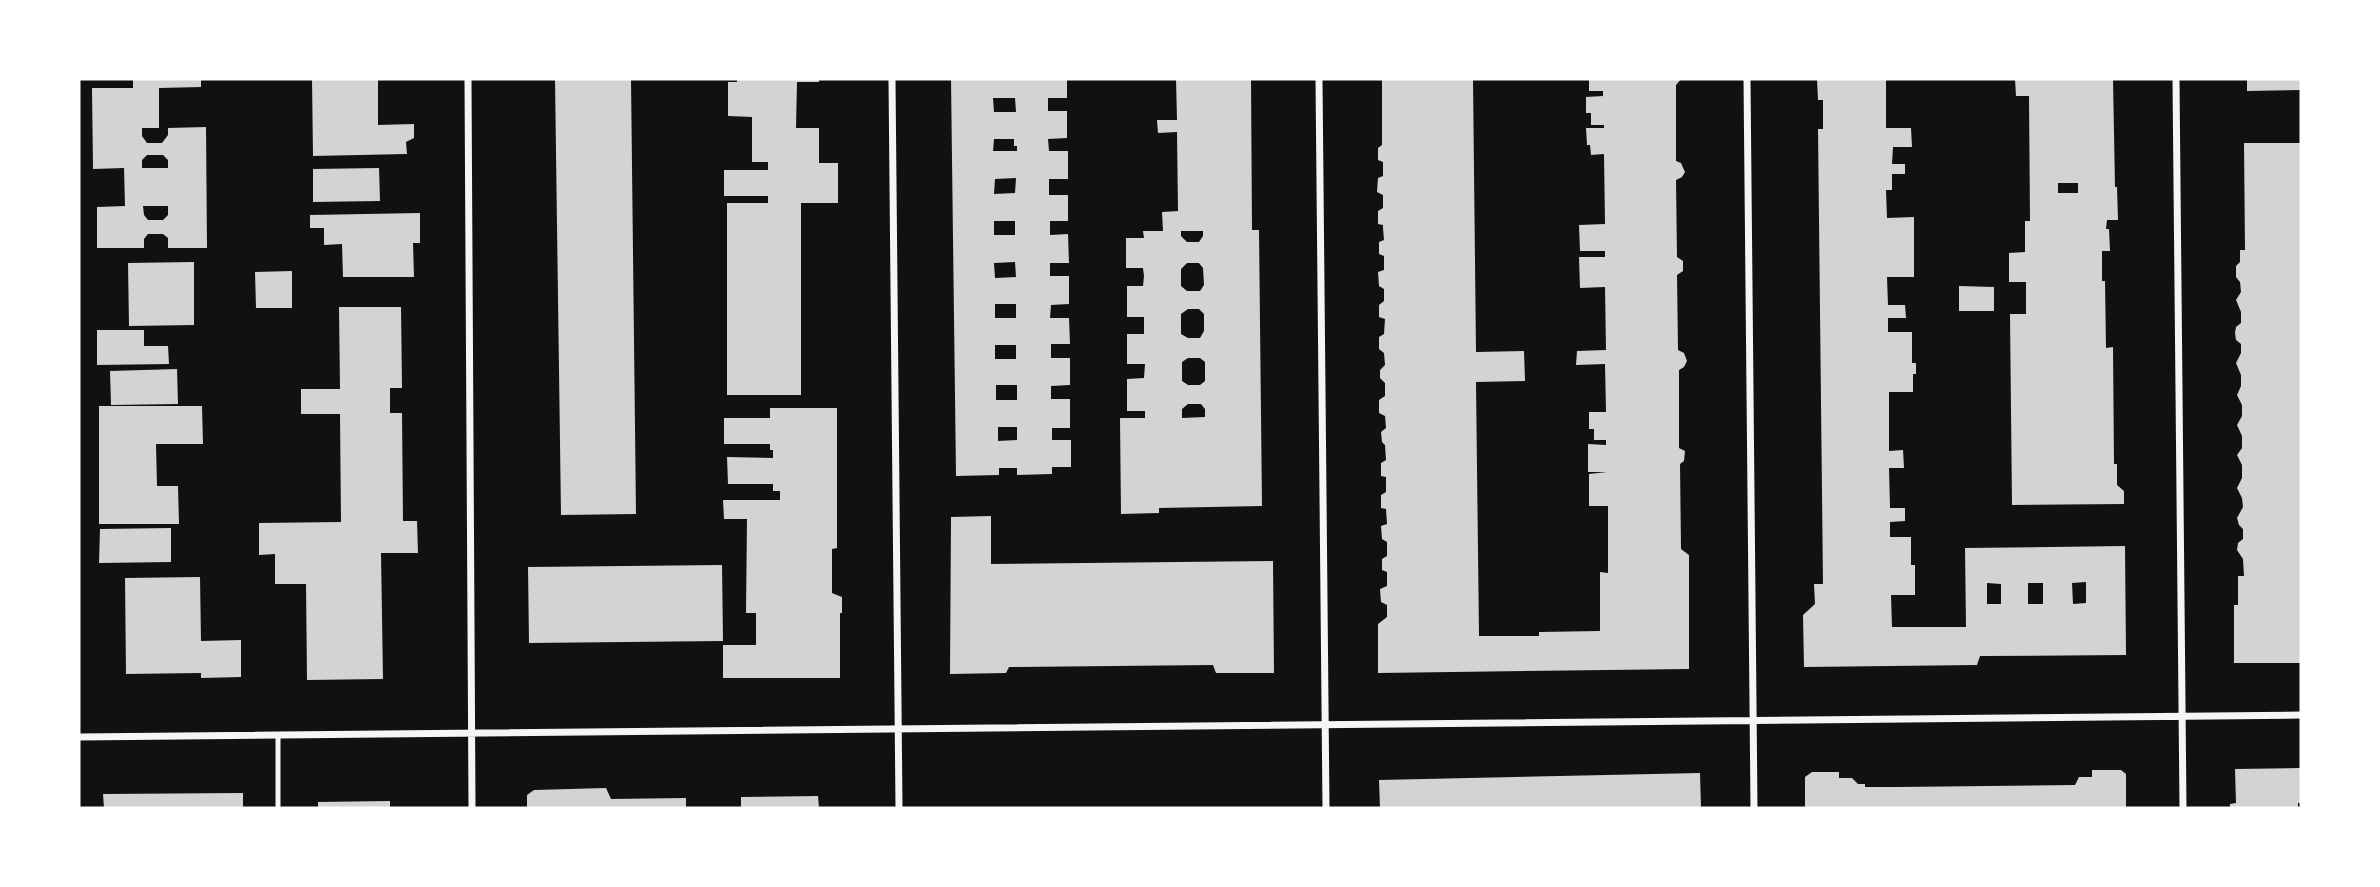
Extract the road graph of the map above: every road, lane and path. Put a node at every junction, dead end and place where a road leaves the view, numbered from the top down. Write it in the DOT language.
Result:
graph roads {
  1 [pos="468,79"];
  2 [pos="892,79"];
  3 [pos="1319,79"];
  4 [pos="1747,79"];
  5 [pos="2176,79"];
  6 [pos="2301,715"];
  7 [pos="2183,716"];
  8 [pos="1753,720"];
  9 [pos="1325,725"];
  10 [pos="898,729"];
  11 [pos="471,733"];
  12 [pos="278,735"];
  13 [pos="79,737"];
  14 [pos="278,808"];
  15 [pos="472,808"];
  16 [pos="899,808"];
  17 [pos="1326,808"];
  18 [pos="1754,808"];
  19 [pos="2183,808"];
  1 -- 11 [label="street"];
  2 -- 10 [label="street"];
  3 -- 9 [label="street"];
  4 -- 8 [label="street"];
  5 -- 7 [label="street"];
  6 -- 7 [label="street"];
  7 -- 8 [label="street"];
  7 -- 19 [label="street"];
  8 -- 9 [label="street"];
  8 -- 18 [label="street"];
  9 -- 10 [label="street"];
  9 -- 17 [label="street"];
  10 -- 11 [label="street"];
  10 -- 16 [label="street"];
  11 -- 12 [label="street"];
  11 -- 15 [label="street"];
  12 -- 13 [label="street"];
  12 -- 14 [label="lane"];
}
